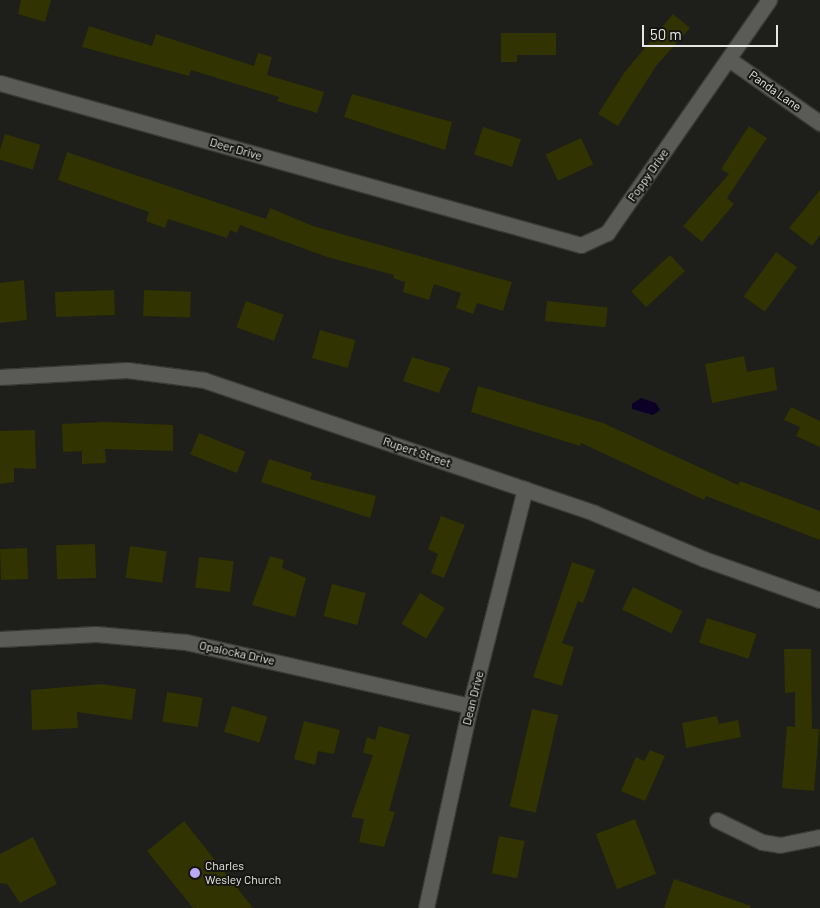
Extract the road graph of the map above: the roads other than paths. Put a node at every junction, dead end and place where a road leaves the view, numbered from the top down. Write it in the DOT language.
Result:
graph roads {
  1 [pos="769,0"];
  2 [pos="730,60"];
  3 [pos="0,83"];
  4 [pos="820,123"];
  5 [pos="472,216"];
  6 [pos="0,377"];
  7 [pos="525,489"];
  8 [pos="820,600"];
  9 [pos="0,639"];
  10 [pos="470,706"];
  11 [pos="717,820"];
  12 [pos="820,837"];
  13 [pos="426,908"];
  1 -- 2 [label="street, Poppy Drive"];
  2 -- 4 [label="street, Panda Lane"];
  2 -- 5 [label="street, Poppy Drive"];
  3 -- 5 [label="street, Deer Drive"];
  6 -- 7 [label="street, Rupert Street"];
  7 -- 8 [label="street, Rupert Street"];
  7 -- 10 [label="street, Dean Drive"];
  9 -- 10 [label="street, Opalocka Drive"];
  10 -- 13 [label="street, Dean Drive"];
  11 -- 12 [label="street"];
}
